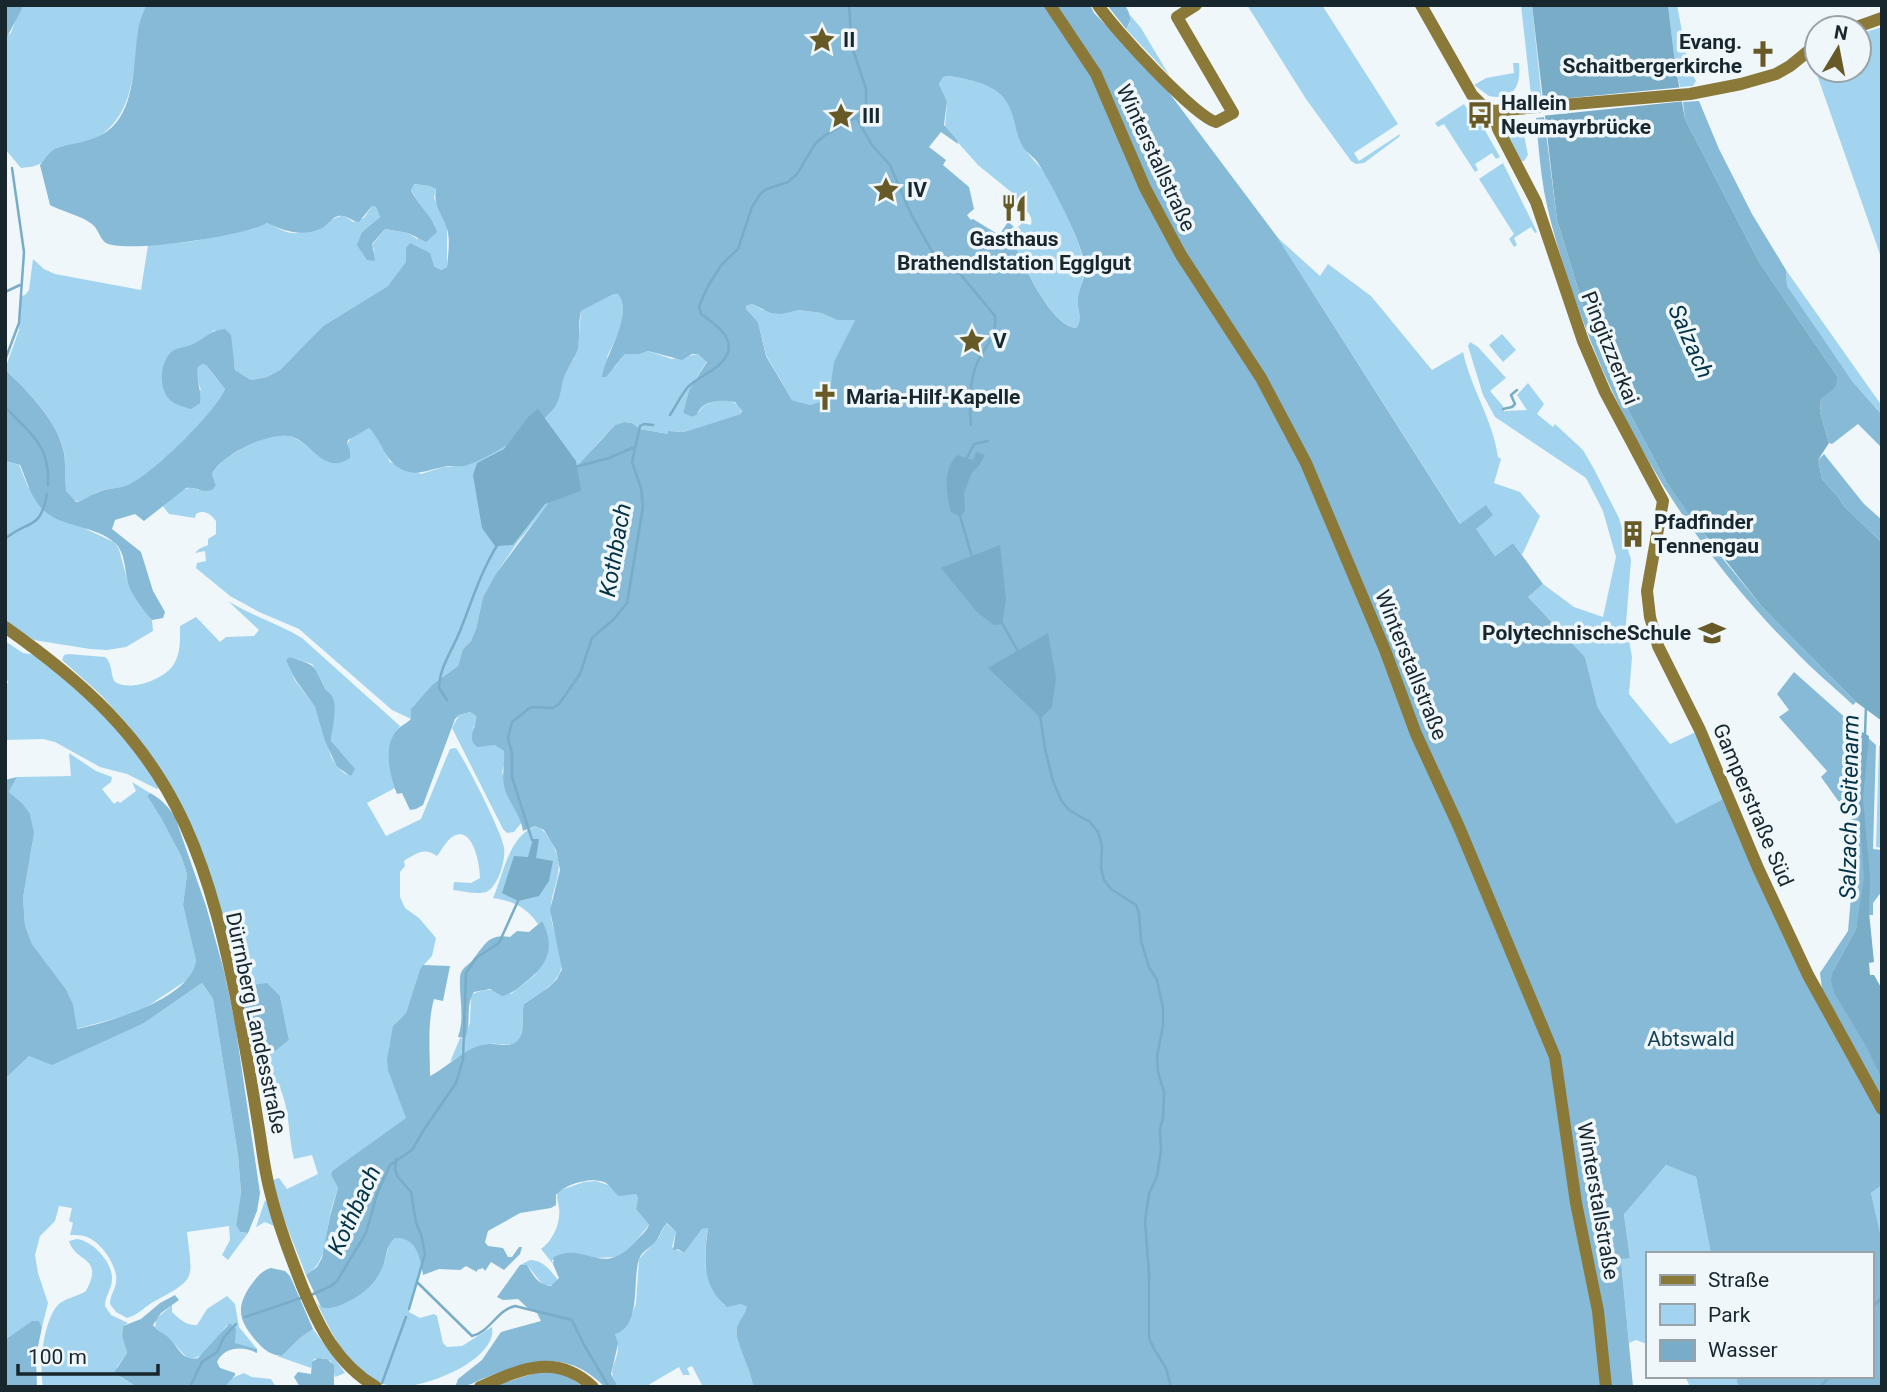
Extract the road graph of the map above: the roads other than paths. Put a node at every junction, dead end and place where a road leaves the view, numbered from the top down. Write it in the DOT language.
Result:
graph roads {
  1 [pos="1050,5"];
  2 [pos="1098,5"];
  3 [pos="1196,5"];
  4 [pos="1421,5"];
  5 [pos="1803,55"];
  6 [pos="1493,111"];
  7 [pos="1663,501"];
  8 [pos="5,627"];
  9 [pos="1882,1109"];
  10 [pos="376,1387"];
  11 [pos="480,1387"];
  12 [pos="593,1387"];
  13 [pos="1606,1387"];
  1 -- 13 [label="street, Winterstallstraße"];
  2 -- 3 [label="street, Winterstallstraße"];
  4 -- 6 [label="street"];
  5 -- 6 [label="street"];
  6 -- 7 [label="street, Pingitzzerkai"];
  7 -- 9 [label="street, Gamperstraße Süd"];
  8 -- 10 [label="street, Dürrnberg Landesstraße"];
  11 -- 12 [label="street"];
}
